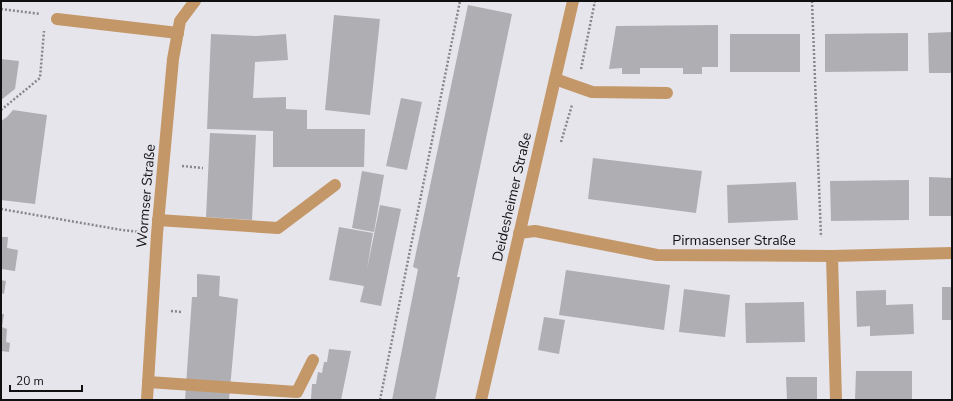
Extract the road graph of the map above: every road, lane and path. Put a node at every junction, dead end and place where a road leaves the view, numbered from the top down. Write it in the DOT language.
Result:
graph roads {
  1 [pos="195,1"];
  2 [pos="460,1"];
  3 [pos="573,1"];
  4 [pos="812,1"];
  5 [pos="1,9"];
  6 [pos="51,17"];
  7 [pos="44,31"];
  8 [pos="178,33"];
  9 [pos="555,79"];
  10 [pos="667,93"];
  11 [pos="1,110"];
  12 [pos="335,185"];
  13 [pos="1,209"];
  14 [pos="158,220"];
  15 [pos="519,233"];
  16 [pos="157,234"];
  17 [pos="952,253"];
  18 [pos="827,256"];
  19 [pos="313,360"];
  20 [pos="148,382"];
  21 [pos="147,400"];
  22 [pos="380,400"];
  23 [pos="481,400"];
  24 [pos="836,400"];
  1 -- 8 [label="street, Wormser Straße"];
  2 -- 22 [label="path"];
  3 -- 9 [label="street, Deidesheimer Straße"];
  4 -- 18 [label="path"];
  5 -- 6 [label="path"];
  6 -- 8 [label="street"];
  7 -- 11 [label="path"];
  8 -- 14 [label="street, Wormser Straße"];
  9 -- 10 [label="street"];
  9 -- 15 [label="street, Deidesheimer Straße"];
  12 -- 14 [label="street"];
  13 -- 16 [label="path"];
  14 -- 16 [label="street, Wormser Straße"];
  15 -- 18 [label="street, Pirmasenser Straße"];
  15 -- 23 [label="street, Deidesheimer Straße"];
  16 -- 20 [label="street, Wormser Straße"];
  17 -- 18 [label="street, Pirmasenser Straße"];
  18 -- 24 [label="street"];
  19 -- 20 [label="street"];
  20 -- 21 [label="street, Wormser Straße"];
}
